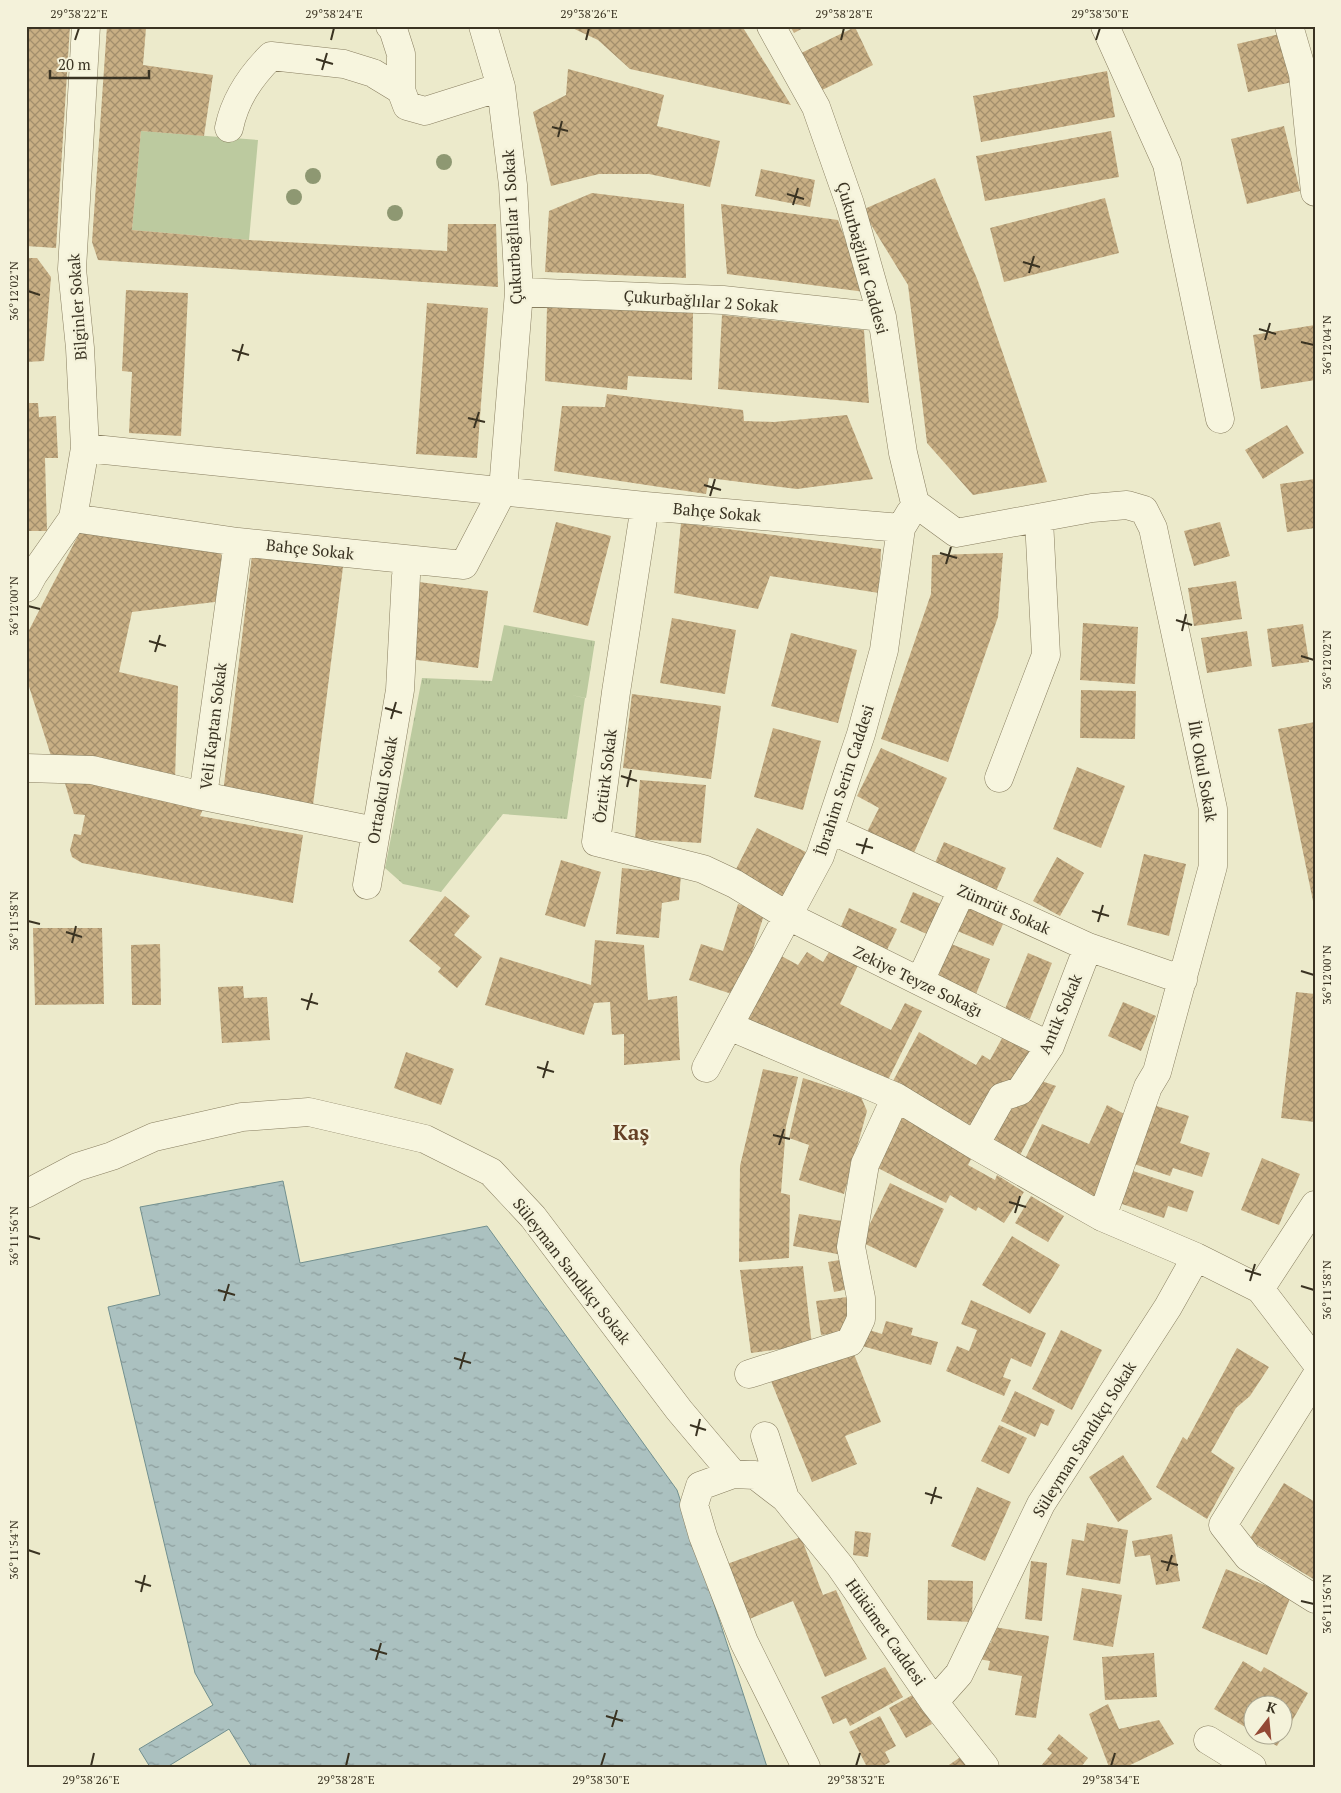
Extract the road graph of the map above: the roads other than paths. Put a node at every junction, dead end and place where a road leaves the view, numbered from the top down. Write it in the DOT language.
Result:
graph roads {
  1 [pos="86,26"];
  2 [pos="390,26"];
  3 [pos="483,26"];
  4 [pos="771,26"];
  5 [pos="1105,26"];
  6 [pos="1289,26"];
  7 [pos="501,87"];
  8 [pos="401,90"];
  9 [pos="229,128"];
  10 [pos="1315,192"];
  11 [pos="518,292"];
  12 [pos="882,317"];
  13 [pos="1220,419"];
  14 [pos="85,448"];
  15 [pos="503,490"];
  16 [pos="915,504"];
  17 [pos="645,506"];
  18 [pos="73,518"];
  19 [pos="1039,520"];
  20 [pos="901,528"];
  21 [pos="238,542"];
  22 [pos="406,576"];
  23 [pos="28,578"];
  24 [pos="26,768"];
  25 [pos="999,778"];
  26 [pos="203,796"];
  27 [pos="829,829"];
  28 [pos="374,831"];
  29 [pos="367,885"];
  30 [pos="962,890"];
  31 [pos="786,915"];
  32 [pos="1088,947"];
  33 [pos="1183,980"];
  34 [pos="920,981"];
  35 [pos="729,1026"];
  36 [pos="1050,1046"];
  37 [pos="706,1068"];
  38 [pos="896,1097"];
  39 [pos="975,1145"];
  40 [pos="26,1194"];
  41 [pos="1315,1205"];
  42 [pos="1102,1217"];
  43 [pos="1196,1257"];
  44 [pos="1260,1289"];
  45 [pos="1315,1361"];
  46 [pos="749,1374"];
  47 [pos="1315,1378"];
  48 [pos="765,1436"];
  49 [pos="733,1474"];
  50 [pos="785,1498"];
  51 [pos="1315,1599"];
  52 [pos="934,1702"];
  53 [pos="1208,1740"];
  54 [pos="806,1767"];
  55 [pos="985,1767"];
  56 [pos="1252,1767"];
  1 -- 14 [label="street, Bilginler Sokak"];
  2 -- 8 [label="street"];
  3 -- 7 [label="street, Çukurbağlılar 1 Sokak"];
  4 -- 12 [label="street, Çukurbağlılar Caddesi"];
  5 -- 13 [label="street"];
  6 -- 10 [label="street"];
  7 -- 8 [label="street"];
  7 -- 11 [label="street, Çukurbağlılar 1 Sokak"];
  8 -- 9 [label="street"];
  11 -- 12 [label="street, Çukurbağlılar 2 Sokak"];
  11 -- 15 [label="street, Çukurbağlılar 1 Sokak"];
  12 -- 16 [label="street, Çukurbağlılar Caddesi"];
  14 -- 15 [label="street, Bahçe Sokak"];
  14 -- 18 [label="street, Bilginler Sokak"];
  15 -- 17 [label="street, Bahçe Sokak"];
  15 -- 21 [label="street, Bahçe Sokak"];
  16 -- 19 [label="street, İlk Okul Sokak"];
  16 -- 20 [label="street"];
  17 -- 20 [label="street, Bahçe Sokak"];
  17 -- 31 [label="street, Öztürk Sokak"];
  18 -- 21 [label="street, Bahçe Sokak"];
  18 -- 23 [label="street, Bilginler Sokak"];
  19 -- 25 [label="street"];
  19 -- 33 [label="street, İlk Okul Sokak"];
  20 -- 27 [label="street, İbrahim Serin Caddesi"];
  21 -- 26 [label="street, Veli Kaptan Sokak"];
  22 -- 28 [label="street, Ortaokul Sokak"];
  24 -- 26 [label="street"];
  26 -- 28 [label="street, Veli Kaptan Sokak"];
  27 -- 30 [label="street, Zümrüt Sokak"];
  27 -- 31 [label="street, İbrahim Serin Caddesi"];
  28 -- 29 [label="street, Ortaokul Sokak"];
  30 -- 32 [label="street, Zümrüt Sokak"];
  30 -- 34 [label="street"];
  31 -- 34 [label="street, Zekiye Teyze Sokağı"];
  31 -- 35 [label="street, İbrahim Serin Caddesi"];
  32 -- 33 [label="street, Zümrüt Sokak"];
  32 -- 36 [label="street, Antik Sokak"];
  33 -- 42 [label="street, İlk Okul Sokak"];
  34 -- 36 [label="street, Zekiye Teyze Sokağı"];
  35 -- 37 [label="street, İbrahim Serin Caddesi"];
  35 -- 38 [label="street"];
  36 -- 39 [label="street, Antik Sokak"];
  38 -- 39 [label="street"];
  38 -- 46 [label="street"];
  39 -- 42 [label="street"];
  40 -- 49 [label="street, Süleyman Sandıkçı Sokak"];
  41 -- 44 [label="street"];
  42 -- 43 [label="street"];
  43 -- 44 [label="street"];
  43 -- 52 [label="street, Süleyman Sandıkçı Sokak"];
  44 -- 45 [label="street"];
  47 -- 51 [label="street"];
  48 -- 50 [label="street"];
  49 -- 50 [label="street"];
  49 -- 54 [label="street"];
  50 -- 52 [label="street, Hükümet Caddesi"];
  52 -- 55 [label="street, Hükümet Caddesi"];
  53 -- 56 [label="street"];
}
